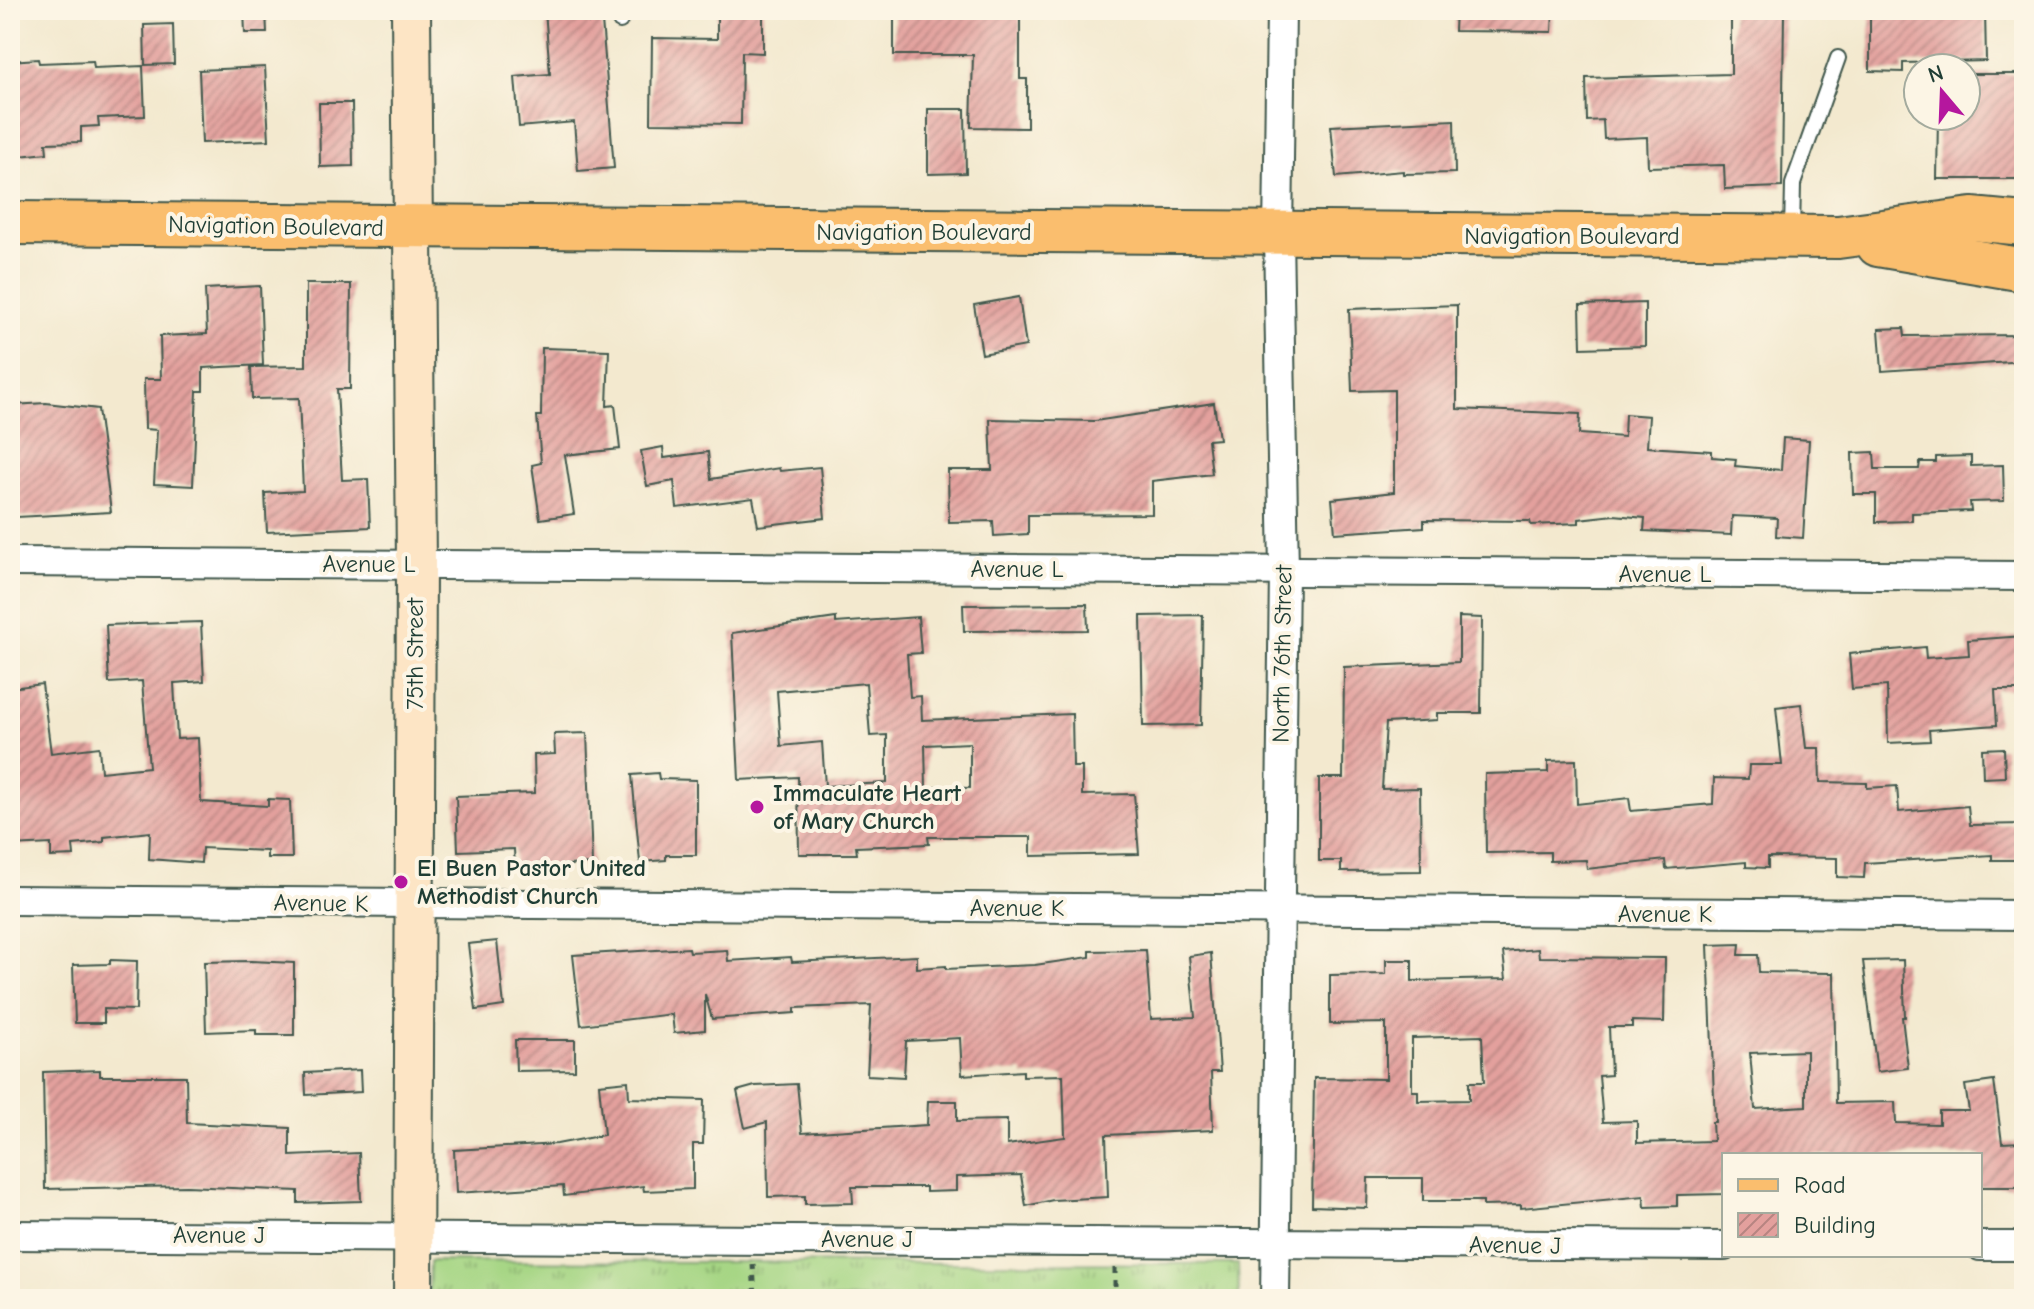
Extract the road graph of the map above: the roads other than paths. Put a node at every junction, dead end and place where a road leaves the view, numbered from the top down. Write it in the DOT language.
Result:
graph roads {
  1 [pos="411,10"];
  2 [pos="1281,10"];
  3 [pos="1838,58"];
  4 [pos="10,223"];
  5 [pos="2024,224"];
  6 [pos="413,228"];
  7 [pos="1278,235"];
  8 [pos="1792,237"];
  9 [pos="1838,237"];
  10 [pos="2024,270"];
  11 [pos="10,562"];
  12 [pos="416,564"];
  13 [pos="1284,571"];
  14 [pos="2024,576"];
  15 [pos="10,900"];
  16 [pos="413,904"];
  17 [pos="1277,910"];
  18 [pos="2024,915"];
  19 [pos="10,1235"];
  20 [pos="414,1235"];
  21 [pos="1276,1242"];
  22 [pos="1722,1246"];
  23 [pos="1982,1246"];
  24 [pos="2024,1246"];
  25 [pos="413,1299"];
  26 [pos="1275,1299"];
  1 -- 6 [label="main road, 75th Street"];
  2 -- 7 [label="street, North 76th Street"];
  3 -- 8 [label="lane"];
  4 -- 6 [label="main road, Navigation Boulevard"];
  5 -- 9 [label="main road, Navigation Boulevard"];
  6 -- 7 [label="main road, Navigation Boulevard"];
  6 -- 12 [label="main road, 75th Street"];
  7 -- 8 [label="main road, Navigation Boulevard"];
  7 -- 13 [label="street, North 76th Street"];
  8 -- 9 [label="main road, Navigation Boulevard"];
  9 -- 10 [label="main road, Navigation Boulevard"];
  11 -- 12 [label="street, Avenue L"];
  12 -- 13 [label="street, Avenue L"];
  12 -- 16 [label="main road, 75th Street"];
  13 -- 14 [label="street, Avenue L"];
  13 -- 17 [label="street, North 76th Street"];
  15 -- 16 [label="street, Avenue K"];
  16 -- 17 [label="street, Avenue K"];
  16 -- 20 [label="main road, 75th Street"];
  17 -- 18 [label="street, Avenue K"];
  17 -- 21 [label="street, North 76th Street"];
  19 -- 20 [label="street, Avenue J"];
  20 -- 21 [label="street, Avenue J"];
  20 -- 25 [label="main road, 75th Street"];
  21 -- 22 [label="street, Avenue J"];
  21 -- 26 [label="street, North 76th Street"];
  23 -- 24 [label="street"];
}
